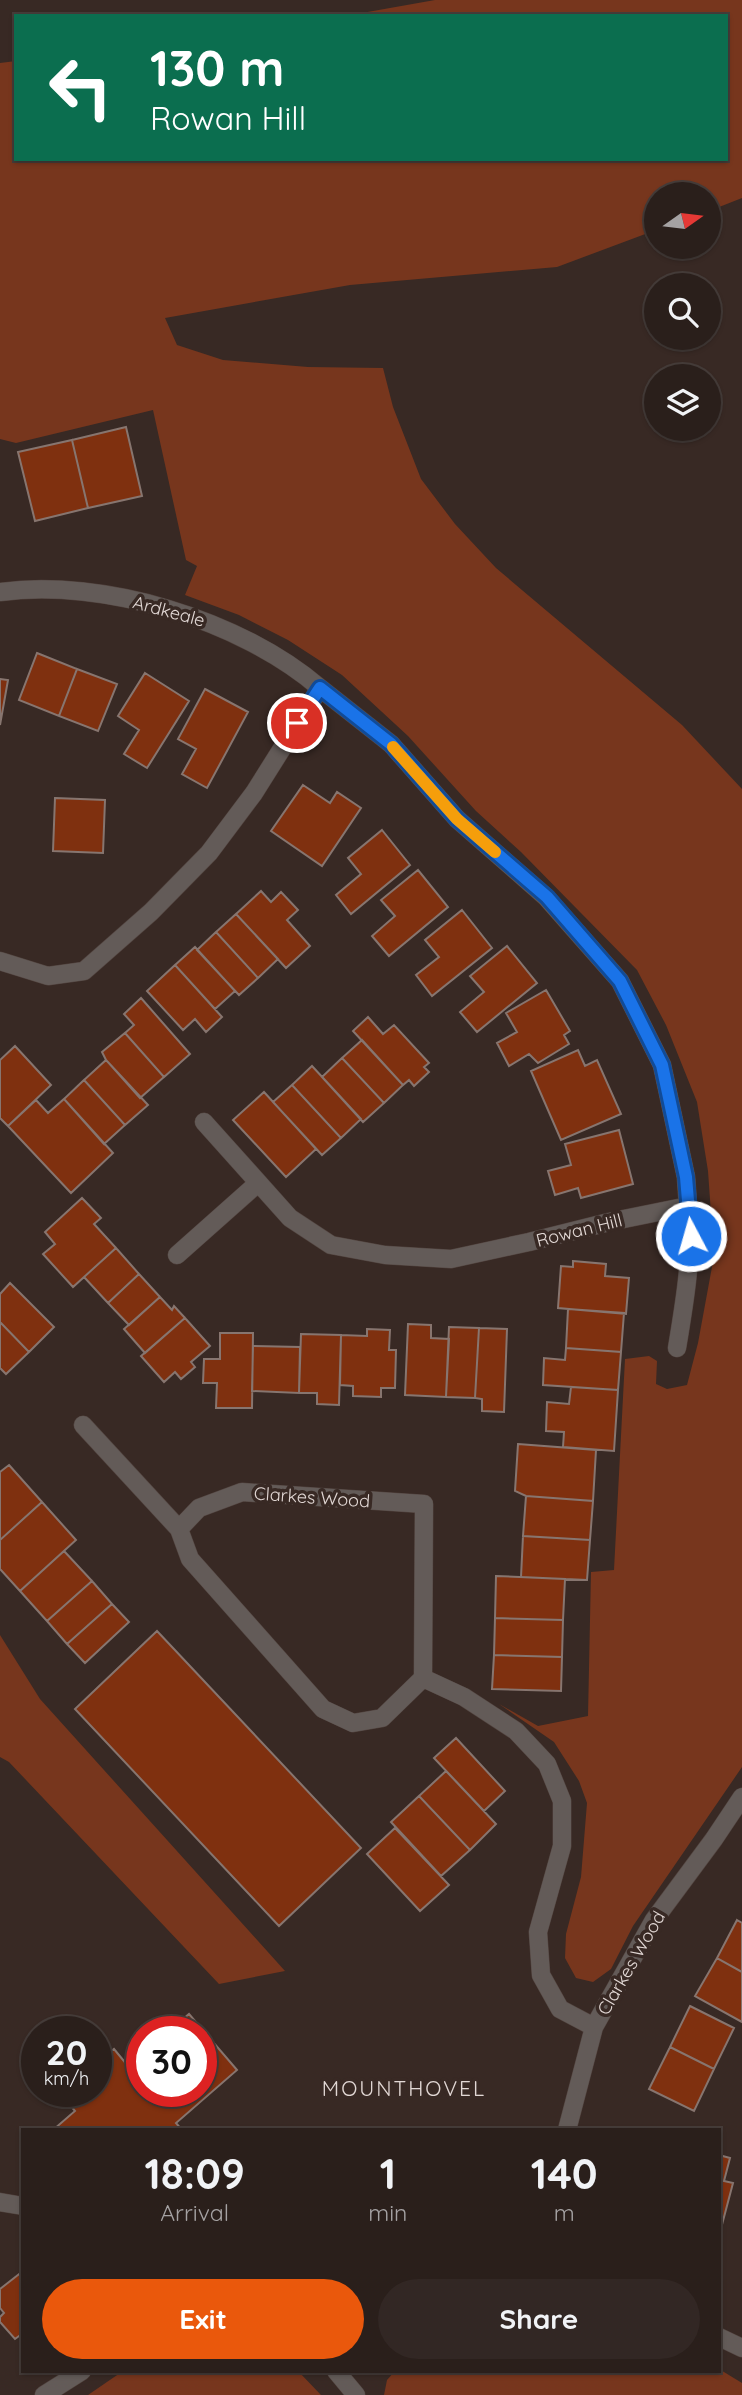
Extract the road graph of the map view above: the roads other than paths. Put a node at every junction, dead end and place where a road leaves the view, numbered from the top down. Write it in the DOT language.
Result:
graph roads {
  1 [pos="0,592"];
  2 [pos="320,688"];
  3 [pos="0,961"];
  4 [pos="204,1122"];
  5 [pos="258,1183"];
  6 [pos="688,1206"];
  7 [pos="177,1255"];
  8 [pos="677,1348"];
  9 [pos="83,1425"];
  10 [pos="179,1529"];
  11 [pos="422,1678"];
  12 [pos="742,1797"];
  13 [pos="594,2028"];
  14 [pos="568,2128"];
  15 [pos="0,2203"];
  16 [pos="21,2206"];
  17 [pos="721,2338"];
  18 [pos="742,2348"];
  19 [pos="79,2373"];
  20 [pos="44,2395"];
  1 -- 2 [label="street, Ardkeale"];
  2 -- 3 [label="street"];
  2 -- 6 [label="street"];
  4 -- 5 [label="street, Rowan Hill"];
  5 -- 6 [label="street, Rowan Hill"];
  5 -- 7 [label="street"];
  6 -- 8 [label="street"];
  9 -- 10 [label="street"];
  10 -- 11 [label="street"];
  10 -- 11 [label="street, Clarkes Wood"];
  11 -- 13 [label="street, Clarkes Wood"];
  12 -- 13 [label="street, Clarkes Wood"];
  13 -- 14 [label="street, Clarkes Wood"];
  15 -- 16 [label="street"];
  17 -- 18 [label="street"];
  19 -- 20 [label="street"];
}
